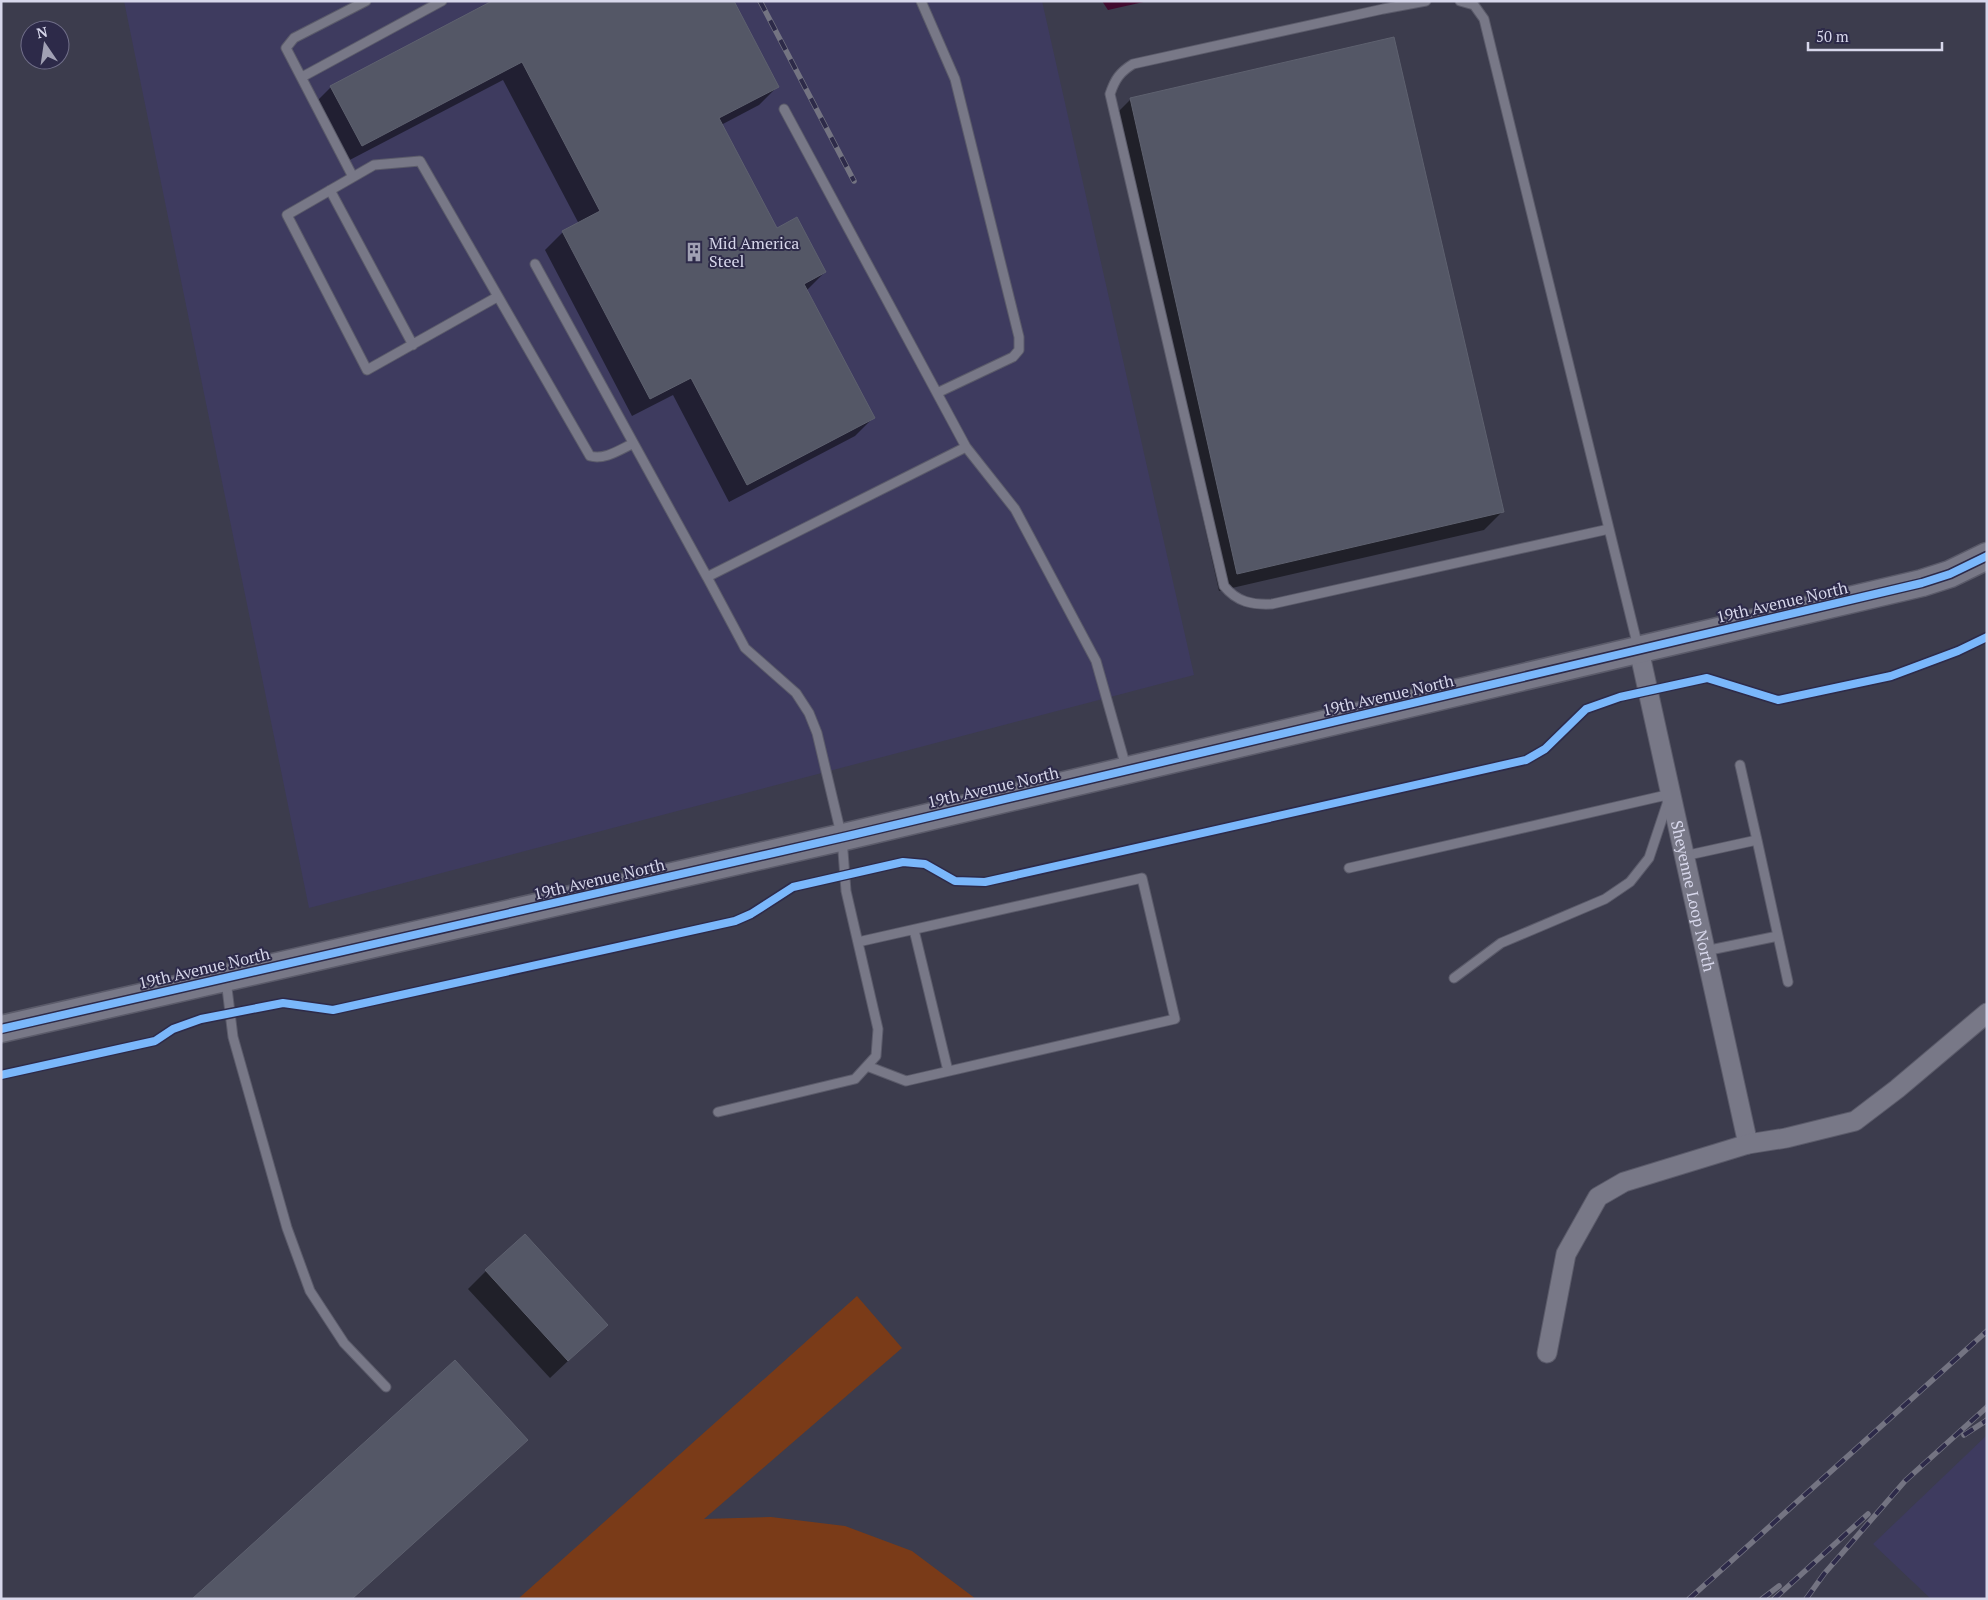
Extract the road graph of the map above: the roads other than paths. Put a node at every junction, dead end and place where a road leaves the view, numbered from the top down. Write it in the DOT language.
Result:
graph roads {
  1 [pos="366,1"];
  2 [pos="442,1"];
  3 [pos="920,1"];
  4 [pos="1426,1"];
  5 [pos="1460,1"];
  6 [pos="302,77"];
  7 [pos="784,110"];
  8 [pos="353,177"];
  9 [pos="330,190"];
  10 [pos="535,264"];
  11 [pos="498,297"];
  12 [pos="412,345"];
  13 [pos="936,393"];
  14 [pos="632,444"];
  15 [pos="966,447"];
  16 [pos="1609,529"];
  17 [pos="1987,556"];
  18 [pos="707,577"];
  19 [pos="1639,650"];
  20 [pos="1740,765"];
  21 [pos="1127,770"];
  22 [pos="1670,794"];
  23 [pos="842,838"];
  24 [pos="1757,840"];
  25 [pos="1684,856"];
  26 [pos="1349,868"];
  27 [pos="914,930"];
  28 [pos="1778,936"];
  29 [pos="858,942"];
  30 [pos="1705,951"];
  31 [pos="226,978"];
  32 [pos="1454,978"];
  33 [pos="1788,982"];
  34 [pos="1987,1013"];
  35 [pos="1,1029"];
  36 [pos="867,1066"];
  37 [pos="948,1071"];
  38 [pos="718,1112"];
  39 [pos="1748,1144"];
  40 [pos="1547,1353"];
  41 [pos="386,1387"];
  1 -- 6 [label="lane"];
  2 -- 6 [label="lane"];
  3 -- 13 [label="lane"];
  4 -- 16 [label="lane"];
  5 -- 16 [label="lane"];
  6 -- 8 [label="lane"];
  7 -- 13 [label="lane"];
  8 -- 9 [label="lane"];
  8 -- 11 [label="lane"];
  9 -- 12 [label="lane"];
  9 -- 12 [label="lane"];
  10 -- 14 [label="lane"];
  11 -- 12 [label="lane"];
  11 -- 14 [label="lane"];
  13 -- 15 [label="lane"];
  14 -- 18 [label="lane"];
  15 -- 18 [label="lane"];
  15 -- 21 [label="lane"];
  16 -- 19 [label="lane"];
  17 -- 19 [label="street, 19th Avenue North"];
  18 -- 23 [label="lane"];
  19 -- 21 [label="street, 19th Avenue North"];
  19 -- 22 [label="street, Sheyenne Loop North"];
  20 -- 24 [label="lane"];
  21 -- 23 [label="street, 19th Avenue North"];
  22 -- 25 [label="street, Sheyenne Loop North"];
  22 -- 26 [label="lane"];
  22 -- 32 [label="lane"];
  23 -- 29 [label="lane"];
  23 -- 31 [label="street, 19th Avenue North"];
  24 -- 25 [label="lane"];
  24 -- 28 [label="lane"];
  25 -- 30 [label="street, Sheyenne Loop North"];
  27 -- 29 [label="lane"];
  27 -- 37 [label="lane"];
  27 -- 37 [label="lane"];
  28 -- 30 [label="lane"];
  28 -- 33 [label="lane"];
  29 -- 36 [label="lane"];
  30 -- 39 [label="street, Sheyenne Loop North"];
  31 -- 35 [label="street, 19th Avenue North"];
  31 -- 41 [label="lane"];
  34 -- 39 [label="street"];
  36 -- 37 [label="lane"];
  36 -- 38 [label="lane"];
  39 -- 40 [label="street"];
}
